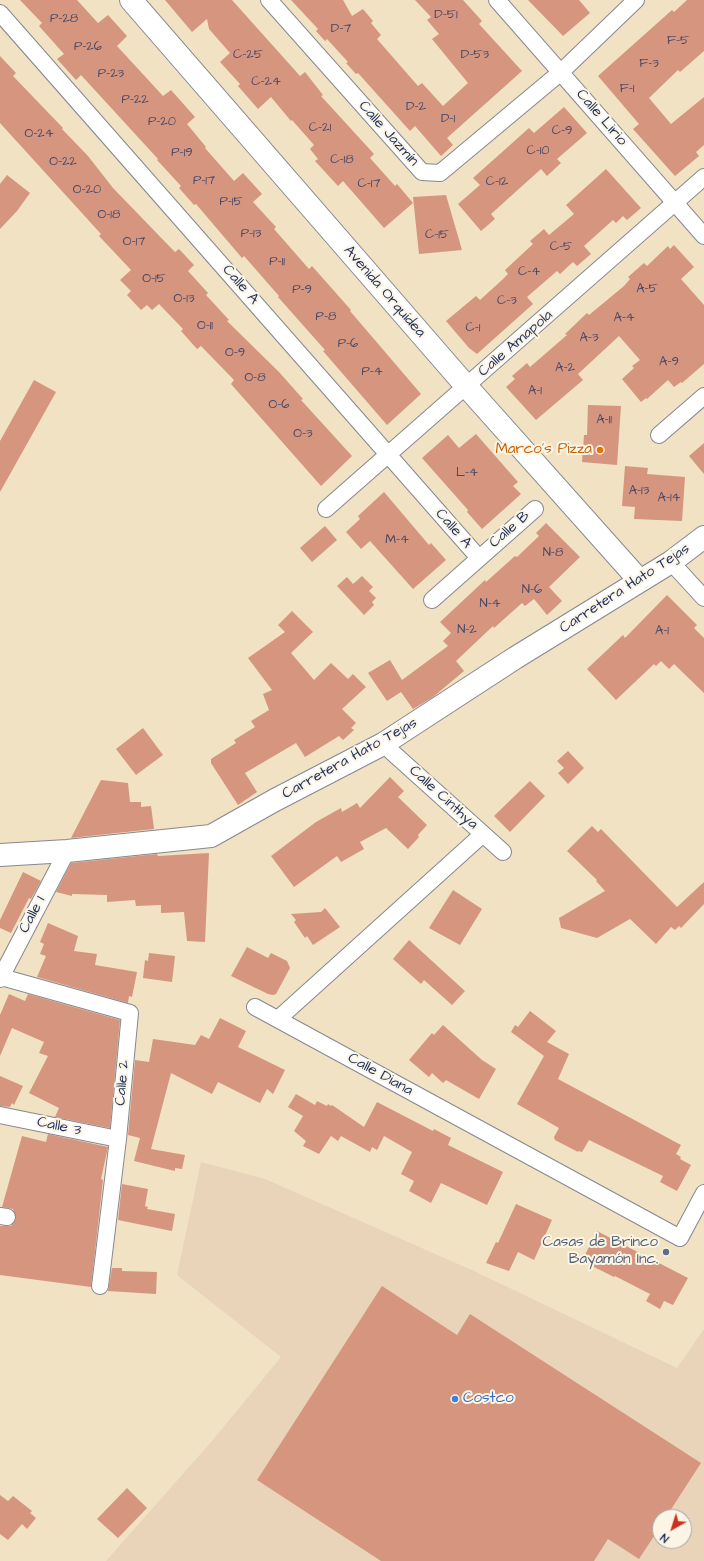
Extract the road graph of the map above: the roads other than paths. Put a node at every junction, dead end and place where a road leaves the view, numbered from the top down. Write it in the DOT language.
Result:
graph roads {
  1 [pos="131,0"];
  2 [pos="269,0"];
  3 [pos="497,0"];
  4 [pos="636,0"];
  5 [pos="1,15"];
  6 [pos="561,72"];
  7 [pos="704,177"];
  8 [pos="675,203"];
  9 [pos="704,236"];
  10 [pos="467,387"];
  11 [pos="704,396"];
  12 [pos="660,435"];
  13 [pos="388,455"];
  14 [pos="326,509"];
  15 [pos="535,509"];
  16 [pos="704,537"];
  17 [pos="479,558"];
  18 [pos="671,562"];
  19 [pos="640,581"];
  20 [pos="704,598"];
  21 [pos="432,600"];
  22 [pos="383,744"];
  23 [pos="482,834"];
  24 [pos="67,851"];
  25 [pos="503,852"];
  26 [pos="0,855"];
  27 [pos="1,978"];
  28 [pos="255,1007"];
  29 [pos="278,1020"];
  30 [pos="0,1115"];
  31 [pos="118,1139"];
  32 [pos="704,1193"];
  33 [pos="100,1286"];
  1 -- 10 [label="street, Avenida Orquídea"];
  2 -- 6 [label="street, Calle Jazmín"];
  3 -- 6 [label="street, Calle Lirio"];
  4 -- 6 [label="street, Calle Jazmín"];
  5 -- 13 [label="street, Calle A"];
  6 -- 8 [label="street, Calle Lirio"];
  7 -- 8 [label="street, Calle Amapola"];
  8 -- 9 [label="street, Calle Lirio"];
  8 -- 10 [label="street, Calle Amapola"];
  10 -- 13 [label="street, Calle Amapola"];
  10 -- 19 [label="street, Avenida Orquídea"];
  11 -- 12 [label="street"];
  13 -- 14 [label="street, Calle Amapola"];
  13 -- 17 [label="street, Calle A"];
  15 -- 17 [label="street, Calle B"];
  16 -- 18 [label="street, Carretera Hato Tejas"];
  17 -- 21 [label="street, Calle B"];
  18 -- 19 [label="street, Carretera Hato Tejas"];
  18 -- 20 [label="street"];
  19 -- 22 [label="street, Carretera Hato Tejas"];
  22 -- 23 [label="street, Calle Cinthya"];
  22 -- 24 [label="street, Carretera Hato Tejas"];
  23 -- 25 [label="street, Calle Cinthya"];
  23 -- 29 [label="street"];
  24 -- 26 [label="street, Carretera Hato Tejas"];
  24 -- 27 [label="street, Calle 1"];
  27 -- 31 [label="street, Calle 2"];
  28 -- 29 [label="street"];
  29 -- 32 [label="street, Calle Diana"];
  30 -- 31 [label="street, Calle 3"];
  31 -- 33 [label="street, Calle 2"];
}
